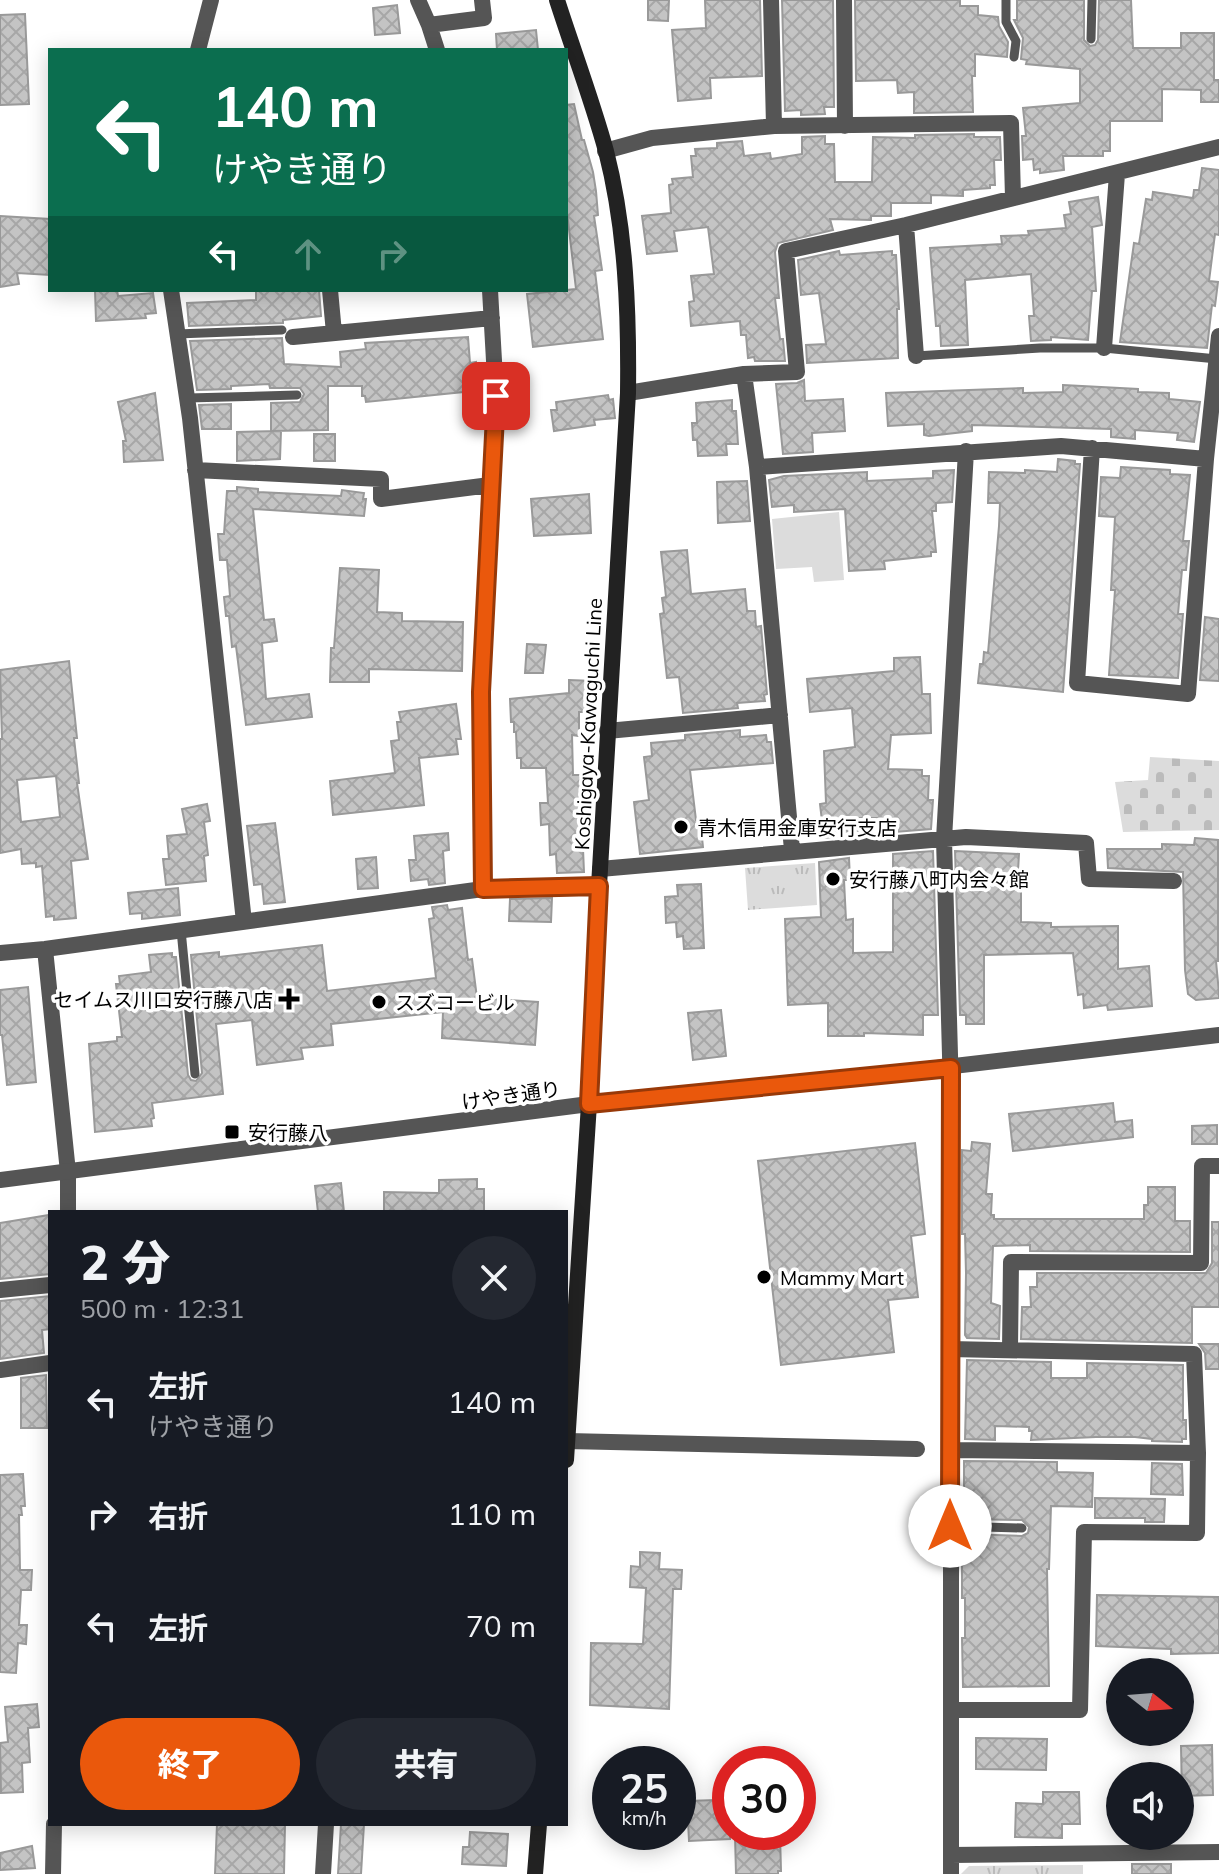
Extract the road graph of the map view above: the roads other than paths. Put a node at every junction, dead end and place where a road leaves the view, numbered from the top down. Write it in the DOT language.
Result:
graph roads {
  1 [pos="211,0"];
  2 [pos="418,0"];
  3 [pos="482,0"];
  4 [pos="557,0"];
  5 [pos="771,0"];
  6 [pos="844,0"];
  7 [pos="1006,0"];
  8 [pos="1092,0"];
  9 [pos="429,25"];
  10 [pos="1091,39"];
  11 [pos="199,48"];
  12 [pos="436,48"];
  13 [pos="1014,57"];
  14 [pos="774,126"];
  15 [pos="845,126"];
  16 [pos="1219,147"];
  17 [pos="605,151"];
  18 [pos="1117,174"];
  19 [pos="1013,198"];
  20 [pos="906,225"];
  21 [pos="171,292"];
  22 [pos="330,292"];
  23 [pos="490,292"];
  24 [pos="492,318"];
  25 [pos="334,333"];
  26 [pos="177,334"];
  27 [pos="288,334"];
  28 [pos="1219,336"];
  29 [pos="1104,348"];
  30 [pos="916,356"];
  31 [pos="1217,359"];
  32 [pos="744,374"];
  33 [pos="628,393"];
  34 [pos="297,395"];
  35 [pos="188,398"];
  36 [pos="1092,448"];
  37 [pos="966,451"];
  38 [pos="1206,459"];
  39 [pos="757,467"];
  40 [pos="195,470"];
  41 [pos="490,485"];
  42 [pos="780,715"];
  43 [pos="607,731"];
  44 [pos="944,839"];
  45 [pos="792,850"];
  46 [pos="599,877"];
  47 [pos="1174,881"];
  48 [pos="483,889"];
  49 [pos="244,922"];
  50 [pos="181,930"];
  51 [pos="45,949"];
  52 [pos="0,953"];
  53 [pos="1219,1035"];
  54 [pos="951,1068"];
  55 [pos="195,1074"];
  56 [pos="589,1104"];
  57 [pos="1219,1166"];
  58 [pos="68,1172"];
  59 [pos="0,1180"];
  60 [pos="68,1210"];
  61 [pos="48,1285"];
  62 [pos="0,1290"];
  63 [pos="950,1349"];
  64 [pos="1010,1350"];
  65 [pos="48,1363"];
  66 [pos="0,1370"];
  67 [pos="568,1426"];
  68 [pos="568,1441"];
  69 [pos="917,1449"];
  70 [pos="950,1450"];
  71 [pos="1198,1453"];
  72 [pos="950,1526"];
  73 [pos="1022,1528"];
  74 [pos="951,1710"];
  75 [pos="54,1826"];
  76 [pos="326,1826"];
  77 [pos="539,1826"];
  78 [pos="1219,1852"];
  79 [pos="951,1855"];
  80 [pos="53,1874"];
  81 [pos="323,1874"];
  82 [pos="535,1874"];
  83 [pos="951,1874"];
  1 -- 11 [label="street"];
  2 -- 9 [label="street"];
  3 -- 9 [label="street"];
  4 -- 17 [label="main road, Koshigaya-Kawaguchi Line"];
  5 -- 14 [label="street"];
  6 -- 15 [label="street"];
  7 -- 13 [label="lane"];
  8 -- 10 [label="lane"];
  9 -- 12 [label="street"];
  14 -- 15 [label="street"];
  14 -- 17 [label="street"];
  15 -- 19 [label="street"];
  16 -- 18 [label="street"];
  17 -- 33 [label="main road, Koshigaya-Kawaguchi Line"];
  18 -- 19 [label="street"];
  18 -- 29 [label="street"];
  19 -- 20 [label="street"];
  20 -- 30 [label="street"];
  20 -- 32 [label="street"];
  21 -- 26 [label="street"];
  22 -- 25 [label="street"];
  23 -- 24 [label="street"];
  24 -- 25 [label="street"];
  24 -- 41 [label="street"];
  25 -- 27 [label="street"];
  26 -- 27 [label="lane"];
  26 -- 35 [label="street"];
  28 -- 31 [label="street"];
  29 -- 30 [label="lane"];
  29 -- 31 [label="lane"];
  31 -- 38 [label="street"];
  32 -- 33 [label="street"];
  32 -- 39 [label="street"];
  33 -- 43 [label="main road, Koshigaya-Kawaguchi Line"];
  34 -- 35 [label="lane"];
  35 -- 40 [label="street"];
  36 -- 37 [label="street"];
  36 -- 38 [label="street"];
  36 -- 38 [label="street"];
  37 -- 39 [label="street"];
  37 -- 44 [label="street"];
  39 -- 42 [label="street"];
  40 -- 41 [label="street"];
  40 -- 49 [label="street"];
  41 -- 48 [label="street"];
  42 -- 43 [label="street"];
  42 -- 45 [label="street"];
  43 -- 46 [label="main road, Koshigaya-Kawaguchi Line"];
  44 -- 45 [label="street"];
  44 -- 47 [label="street"];
  44 -- 54 [label="street"];
  45 -- 46 [label="street"];
  46 -- 48 [label="street"];
  46 -- 56 [label="main road, Koshigaya-Kawaguchi Line"];
  48 -- 49 [label="street"];
  49 -- 50 [label="street"];
  50 -- 51 [label="street"];
  50 -- 55 [label="lane"];
  51 -- 52 [label="street"];
  51 -- 58 [label="street"];
  53 -- 54 [label="street, けやき通り"];
  54 -- 56 [label="street, けやき通り"];
  54 -- 63 [label="street"];
  56 -- 58 [label="street, けやき通り"];
  56 -- 67 [label="main road, Koshigaya-Kawaguchi Line"];
  57 -- 64 [label="street"];
  58 -- 59 [label="street, けやき通り"];
  58 -- 60 [label="street"];
  61 -- 62 [label="street"];
  63 -- 64 [label="street"];
  63 -- 70 [label="street"];
  64 -- 71 [label="street"];
  65 -- 66 [label="street"];
  68 -- 69 [label="street"];
  70 -- 71 [label="street"];
  70 -- 72 [label="street"];
  71 -- 74 [label="street"];
  72 -- 73 [label="lane"];
  72 -- 74 [label="street"];
  74 -- 79 [label="street"];
  75 -- 80 [label="street"];
  76 -- 81 [label="street"];
  77 -- 82 [label="main road"];
  78 -- 79 [label="street"];
  79 -- 83 [label="street"];
}
